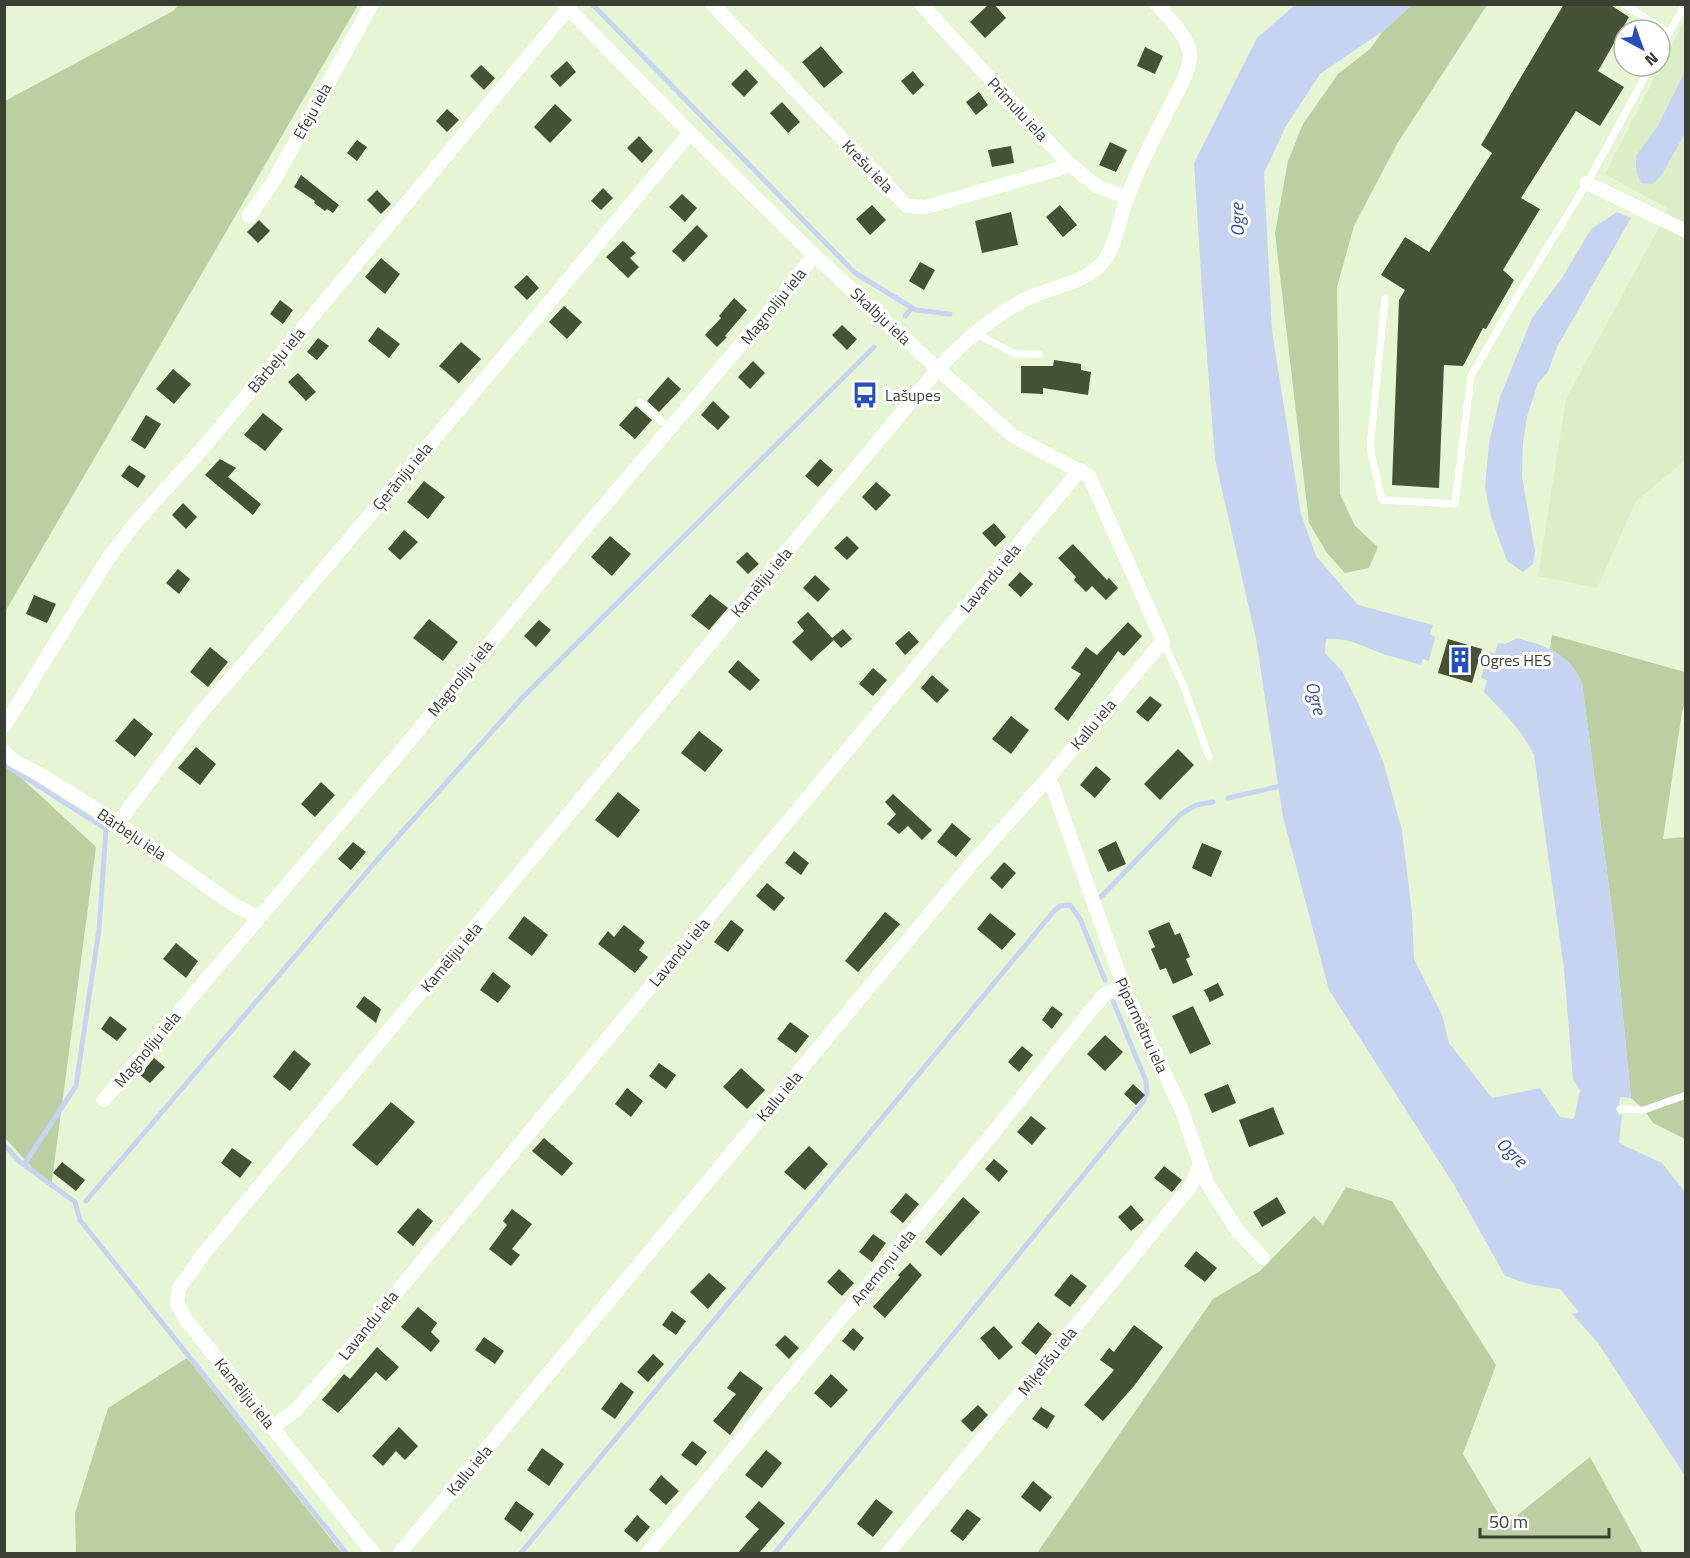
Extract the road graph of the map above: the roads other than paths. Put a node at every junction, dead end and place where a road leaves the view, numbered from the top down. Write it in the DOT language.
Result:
graph roads {
  1 [pos="372,4"];
  2 [pos="712,4"];
  3 [pos="921,4"];
  4 [pos="1156,4"];
  5 [pos="1624,4"];
  6 [pos="1685,4"];
  7 [pos="566,7"];
  8 [pos="1646,18"];
  9 [pos="1672,28"];
  10 [pos="1644,78"];
  11 [pos="690,133"];
  12 [pos="1068,163"];
  13 [pos="1587,183"];
  14 [pos="1127,196"];
  15 [pos="249,216"];
  16 [pos="1686,231"];
  17 [pos="814,255"];
  18 [pos="1385,299"];
  19 [pos="977,333"];
  20 [pos="1040,354"];
  21 [pos="938,369"];
  22 [pos="640,402"];
  23 [pos="670,429"];
  24 [pos="1080,470"];
  25 [pos="1163,641"];
  26 [pos="4,726"];
  27 [pos="4,752"];
  28 [pos="1209,756"];
  29 [pos="1049,777"];
  30 [pos="118,823"];
  31 [pos="258,917"];
  32 [pos="1124,988"];
  33 [pos="1686,1095"];
  34 [pos="104,1100"];
  35 [pos="1620,1108"];
  36 [pos="1200,1165"];
  37 [pos="1263,1258"];
  38 [pos="273,1427"];
  39 [pos="374,1554"];
  40 [pos="399,1554"];
  41 [pos="647,1554"];
  42 [pos="887,1554"];
  1 -- 15 [label="street, Efeju iela"];
  2 -- 12 [label="street, Krešu iela"];
  3 -- 12 [label="street, Prīmulu iela"];
  4 -- 14 [label="street, Kamēliju iela"];
  5 -- 8 [label="lane"];
  6 -- 9 [label="lane"];
  7 -- 11 [label="street, Skalbju iela"];
  7 -- 26 [label="street, Bārbeļu iela"];
  10 -- 13 [label="lane"];
  11 -- 17 [label="street, Skalbju iela"];
  11 -- 30 [label="street, Ģerāniju iela"];
  12 -- 14 [label="street, Prīmulu iela"];
  13 -- 16 [label="street"];
  13 -- 18 [label="lane"];
  14 -- 19 [label="street, Kamēliju iela"];
  17 -- 21 [label="street, Skalbju iela"];
  17 -- 23 [label="street, Magnoliju iela"];
  19 -- 20 [label="lane"];
  19 -- 21 [label="street, Kamēliju iela"];
  21 -- 24 [label="street, Skalbju iela"];
  21 -- 38 [label="street, Kamēliju iela"];
  22 -- 23 [label="lane"];
  23 -- 31 [label="street, Magnoliju iela"];
  24 -- 25 [label="street, Skalbju iela"];
  24 -- 38 [label="street, Lavandu iela"];
  25 -- 28 [label="lane"];
  25 -- 29 [label="street, Kallu iela"];
  27 -- 30 [label="street, Bārbeļu iela"];
  29 -- 32 [label="street, Piparmētru iela"];
  29 -- 40 [label="street, Kallu iela"];
  30 -- 31 [label="street, Bārbeļu iela"];
  31 -- 34 [label="street, Magnoliju iela"];
  32 -- 36 [label="street, Piparmētru iela"];
  32 -- 41 [label="street, Anemoņu iela"];
  33 -- 35 [label="lane"];
  36 -- 37 [label="street, Piparmētru iela"];
  36 -- 42 [label="street, Miķelīšu iela"];
  38 -- 39 [label="street, Kamēliju iela"];
}
